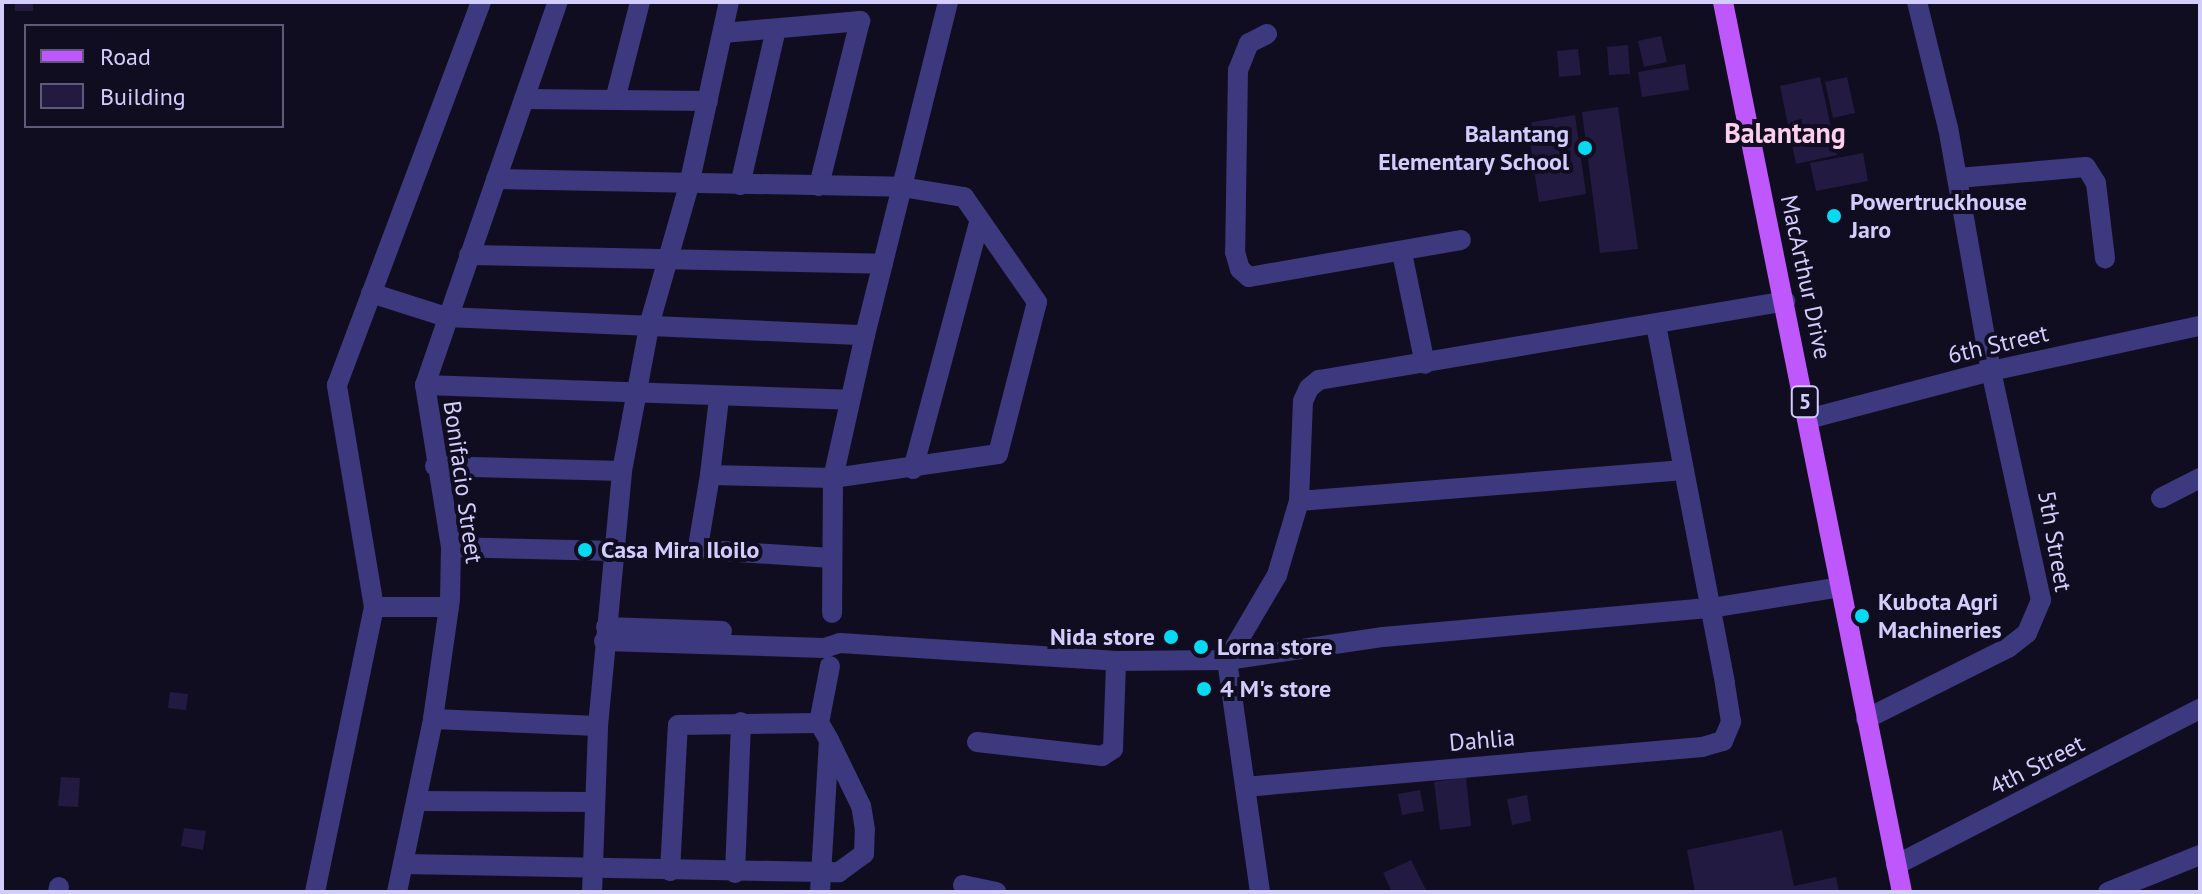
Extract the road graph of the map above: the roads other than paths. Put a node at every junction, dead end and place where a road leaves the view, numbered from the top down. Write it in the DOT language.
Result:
graph roads {
  1 [pos="481,2"];
  2 [pos="558,2"];
  3 [pos="640,2"];
  4 [pos="729,2"];
  5 [pos="948,2"];
  6 [pos="1723,2"];
  7 [pos="1917,2"];
  8 [pos="776,29"];
  9 [pos="723,33"];
  10 [pos="1267,34"];
  11 [pos="524,99"];
  12 [pos="615,100"];
  13 [pos="708,101"];
  14 [pos="1958,178"];
  15 [pos="496,179"];
  16 [pos="689,185"];
  17 [pos="740,185"];
  18 [pos="819,186"];
  19 [pos="902,187"];
  20 [pos="979,222"];
  21 [pos="1461,240"];
  22 [pos="1402,253"];
  23 [pos="469,255"];
  24 [pos="670,258"];
  25 [pos="2105,258"];
  26 [pos="883,264"];
  27 [pos="371,293"];
  28 [pos="1785,301"];
  29 [pos="446,317"];
  30 [pos="650,322"];
  31 [pos="1656,326"];
  32 [pos="2200,326"];
  33 [pos="865,335"];
  34 [pos="1425,364"];
  35 [pos="1991,371"];
  36 [pos="425,385"];
  37 [pos="635,390"];
  38 [pos="719,398"];
  39 [pos="849,400"];
  40 [pos="1808,419"];
  41 [pos="435,466"];
  42 [pos="913,469"];
  43 [pos="1681,470"];
  44 [pos="622,471"];
  45 [pos="710,475"];
  46 [pos="833,478"];
  47 [pos="2200,478"];
  48 [pos="2161,498"];
  49 [pos="1299,501"];
  50 [pos="451,547"];
  51 [pos="614,551"];
  52 [pos="832,558"];
  53 [pos="1840,587"];
  54 [pos="374,607"];
  55 [pos="449,607"];
  56 [pos="1711,608"];
  57 [pos="832,613"];
  58 [pos="605,634"];
  59 [pos="1227,660"];
  60 [pos="1116,661"];
  61 [pos="830,666"];
  62 [pos="2200,709"];
  63 [pos="433,719"];
  64 [pos="1866,719"];
  65 [pos="741,722"];
  66 [pos="598,726"];
  67 [pos="824,732"];
  68 [pos="977,742"];
  69 [pos="1245,787"];
  70 [pos="418,801"];
  71 [pos="595,802"];
  72 [pos="2200,855"];
  73 [pos="404,864"];
  74 [pos="1896,865"];
  75 [pos="594,867"];
  76 [pos="670,871"];
  77 [pos="735,873"];
  78 [pos="821,883"];
  79 [pos="963,885"];
  80 [pos="315,892"];
  81 [pos="397,892"];
  82 [pos="592,892"];
  83 [pos="996,892"];
  84 [pos="1260,892"];
  85 [pos="1902,892"];
  86 [pos="2108,892"];
  1 -- 27 [label="street"];
  2 -- 11 [label="street, Bonifacio Street"];
  3 -- 12 [label="street"];
  4 -- 9 [label="street"];
  5 -- 19 [label="street"];
  6 -- 28 [label="main road, MacArthur Drive / 5"];
  7 -- 14 [label="street, 5th Street"];
  8 -- 9 [label="street"];
  8 -- 17 [label="street"];
  8 -- 18 [label="street"];
  9 -- 13 [label="street"];
  10 -- 22 [label="street"];
  11 -- 12 [label="street"];
  11 -- 15 [label="street, Bonifacio Street"];
  12 -- 13 [label="street"];
  13 -- 16 [label="street"];
  14 -- 25 [label="street"];
  14 -- 35 [label="street, 5th Street"];
  15 -- 16 [label="street"];
  15 -- 23 [label="street, Bonifacio Street"];
  16 -- 17 [label="street"];
  16 -- 24 [label="street"];
  17 -- 18 [label="street"];
  18 -- 19 [label="street"];
  19 -- 20 [label="street"];
  19 -- 26 [label="street"];
  20 -- 42 [label="street"];
  20 -- 42 [label="street"];
  21 -- 22 [label="street"];
  22 -- 34 [label="street"];
  23 -- 24 [label="street"];
  23 -- 29 [label="street, Bonifacio Street"];
  24 -- 26 [label="street"];
  24 -- 30 [label="street"];
  26 -- 33 [label="street"];
  27 -- 29 [label="street"];
  27 -- 54 [label="street"];
  28 -- 31 [label="street"];
  28 -- 40 [label="main road, MacArthur Drive / 5"];
  29 -- 30 [label="street"];
  29 -- 36 [label="street, Bonifacio Street"];
  30 -- 33 [label="street"];
  30 -- 37 [label="street"];
  31 -- 34 [label="street"];
  31 -- 43 [label="street"];
  32 -- 35 [label="street, 6th Street"];
  33 -- 39 [label="street"];
  34 -- 49 [label="street"];
  35 -- 40 [label="street, 6th Street"];
  35 -- 64 [label="street, 5th Street"];
  36 -- 37 [label="street"];
  36 -- 41 [label="street, Bonifacio Street"];
  37 -- 38 [label="street"];
  37 -- 44 [label="street"];
  38 -- 39 [label="street"];
  38 -- 45 [label="street"];
  39 -- 46 [label="street"];
  40 -- 53 [label="main road, MacArthur Drive / 5"];
  41 -- 44 [label="street"];
  41 -- 50 [label="street, Bonifacio Street"];
  42 -- 46 [label="street"];
  43 -- 49 [label="street"];
  43 -- 56 [label="street"];
  44 -- 51 [label="street"];
  45 -- 46 [label="street"];
  45 -- 52 [label="street"];
  46 -- 52 [label="street"];
  47 -- 48 [label="street"];
  49 -- 59 [label="street"];
  50 -- 51 [label="street"];
  50 -- 55 [label="street, Bonifacio Street"];
  51 -- 58 [label="street"];
  52 -- 57 [label="street"];
  53 -- 56 [label="street"];
  53 -- 64 [label="main road, MacArthur Drive / 5"];
  54 -- 55 [label="street"];
  54 -- 80 [label="street"];
  55 -- 63 [label="street, Bonifacio Street"];
  56 -- 59 [label="street"];
  56 -- 69 [label="street, Dahlia"];
  58 -- 60 [label="street"];
  58 -- 66 [label="street"];
  59 -- 60 [label="street"];
  59 -- 69 [label="street"];
  60 -- 68 [label="street"];
  61 -- 67 [label="street"];
  62 -- 74 [label="street, 4th Street"];
  63 -- 66 [label="street"];
  63 -- 70 [label="street, Bonifacio Street"];
  64 -- 74 [label="main road, MacArthur Drive / 5"];
  65 -- 67 [label="street"];
  65 -- 76 [label="street"];
  65 -- 77 [label="street"];
  66 -- 71 [label="street"];
  67 -- 78 [label="street"];
  67 -- 78 [label="street"];
  69 -- 84 [label="street"];
  70 -- 71 [label="street"];
  70 -- 73 [label="street, Bonifacio Street"];
  71 -- 75 [label="street"];
  72 -- 86 [label="street"];
  73 -- 75 [label="street"];
  73 -- 81 [label="street, Bonifacio Street"];
  74 -- 85 [label="main road, MacArthur Drive / 5"];
  75 -- 76 [label="street"];
  75 -- 82 [label="street"];
  76 -- 77 [label="street"];
  77 -- 78 [label="street"];
  79 -- 83 [label="street"];
}
